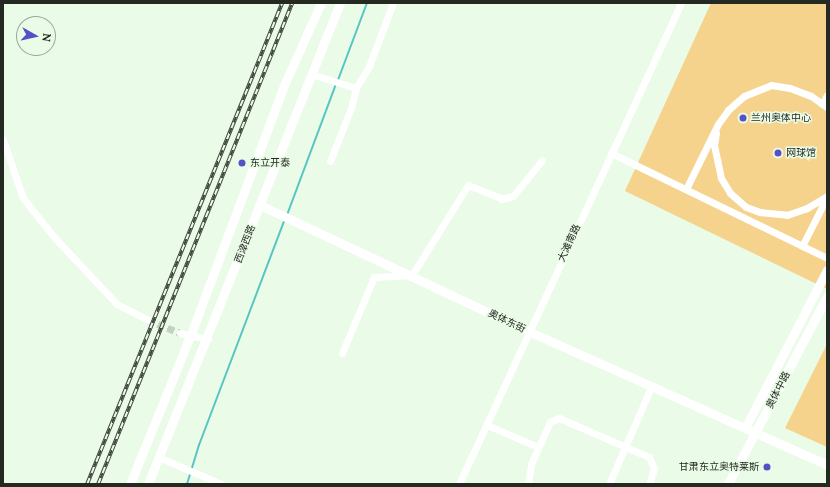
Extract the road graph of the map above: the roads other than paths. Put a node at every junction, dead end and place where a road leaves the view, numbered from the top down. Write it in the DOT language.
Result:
graph roads {
  1 [pos="321,3"];
  2 [pos="340,3"];
  3 [pos="393,3"];
  4 [pos="681,3"];
  5 [pos="311,74"];
  6 [pos="356,88"];
  7 [pos="827,94"];
  8 [pos="825,106"];
  9 [pos="718,124"];
  10 [pos="3,140"];
  11 [pos="612,153"];
  12 [pos="330,160"];
  13 [pos="542,160"];
  14 [pos="686,189"];
  15 [pos="827,196"];
  16 [pos="260,205"];
  17 [pos="746,207"];
  18 [pos="741,216"];
  19 [pos="802,246"];
  20 [pos="827,258"];
  21 [pos="827,270"];
  22 [pos="412,275"];
  23 [pos="827,296"];
  24 [pos="148,320"];
  25 [pos="528,331"];
  26 [pos="180,333"];
  27 [pos="192,334"];
  28 [pos="208,339"];
  29 [pos="342,353"];
  30 [pos="652,385"];
  31 [pos="486,425"];
  32 [pos="745,428"];
  33 [pos="756,433"];
  34 [pos="538,447"];
  35 [pos="626,447"];
  36 [pos="158,457"];
  37 [pos="827,465"];
  38 [pos="130,484"];
  39 [pos="148,484"];
  40 [pos="222,484"];
  41 [pos="459,484"];
  42 [pos="528,484"];
  43 [pos="609,484"];
  44 [pos="649,484"];
  45 [pos="728,484"];
  1 -- 27 [label="main road, 西津西路"];
  2 -- 5 [label="main road, 西津西路"];
  3 -- 6 [label="street"];
  4 -- 11 [label="street, 大滩南路"];
  5 -- 6 [label="street"];
  5 -- 16 [label="main road, 西津西路"];
  6 -- 12 [label="street"];
  7 -- 8 [label="street"];
  8 -- 9 [label="street"];
  9 -- 14 [label="street"];
  9 -- 17 [label="street"];
  10 -- 24 [label="street"];
  11 -- 14 [label="street"];
  11 -- 25 [label="street, 大滩南路"];
  13 -- 22 [label="street"];
  14 -- 18 [label="street"];
  15 -- 17 [label="street"];
  15 -- 19 [label="street"];
  16 -- 22 [label="main road, 奥体东街"];
  16 -- 28 [label="main road, 西津西路"];
  17 -- 18 [label="street"];
  18 -- 19 [label="street"];
  19 -- 20 [label="street"];
  21 -- 32 [label="main road, 奥体中路"];
  22 -- 25 [label="main road, 奥体东街"];
  22 -- 29 [label="street"];
  23 -- 33 [label="main road, 奥体中路"];
  25 -- 30 [label="main road, 奥体东街"];
  25 -- 31 [label="street, 大滩南路"];
  26 -- 27 [label="street"];
  27 -- 28 [label="street"];
  27 -- 38 [label="main road, 西津西路"];
  28 -- 36 [label="main road, 西津西路"];
  30 -- 32 [label="main road, 奥体东街"];
  30 -- 35 [label="street"];
  31 -- 34 [label="street"];
  31 -- 41 [label="street, 大滩南路"];
  32 -- 33 [label="main road, 奥体东街"];
  33 -- 37 [label="main road, 奥体东街"];
  33 -- 45 [label="main road, 奥体中路"];
  34 -- 35 [label="street"];
  34 -- 42 [label="street"];
  35 -- 43 [label="street"];
  35 -- 44 [label="street"];
  36 -- 39 [label="main road, 西津西路"];
  36 -- 40 [label="street"];
}
